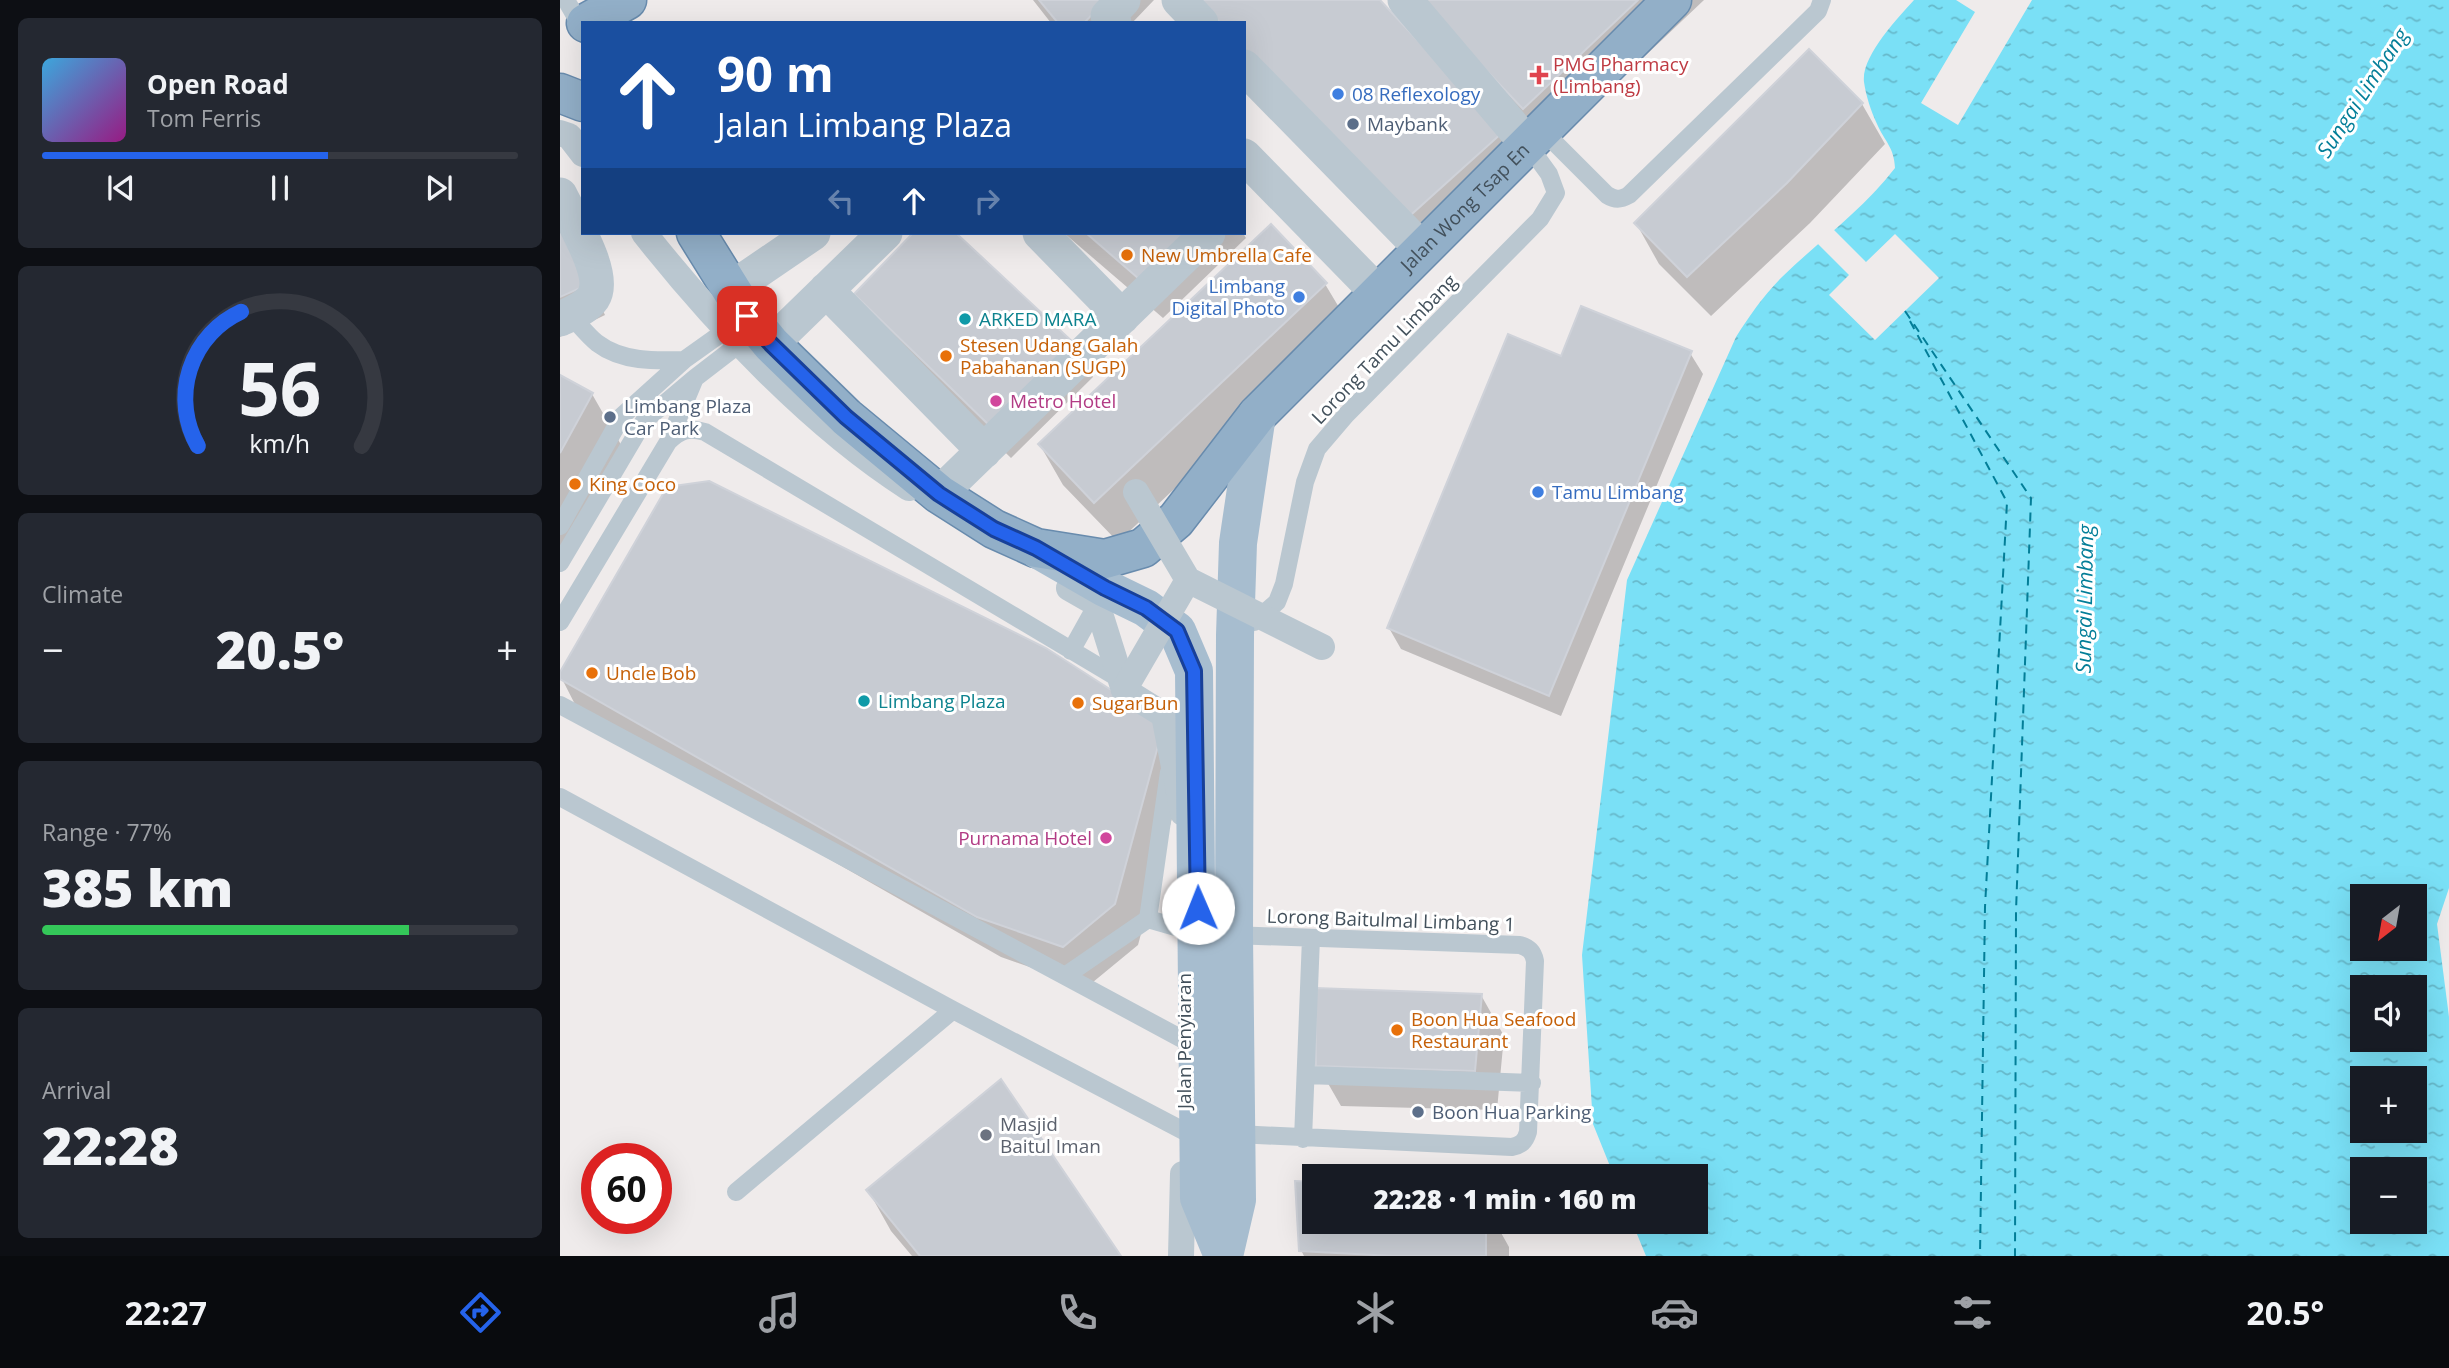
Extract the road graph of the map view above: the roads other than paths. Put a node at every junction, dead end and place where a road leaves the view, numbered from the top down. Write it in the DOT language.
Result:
graph roads {
  1 [pos="627,0"];
  2 [pos="647,0"];
  3 [pos="1179,0"];
  4 [pos="1405,0"];
  5 [pos="1672,0"];
  6 [pos="1822,0"];
  7 [pos="639,21"];
  8 [pos="1199,21"];
  9 [pos="576,23"];
  10 [pos="1246,69"];
  11 [pos="560,93"];
  12 [pos="581,101"];
  13 [pos="560,133"];
  14 [pos="1535,138"];
  15 [pos="581,151"];
  16 [pos="1251,177"];
  17 [pos="560,195"];
  18 [pos="646,235"];
  19 [pos="697,235"];
  20 [pos="812,235"];
  21 [pos="883,235"];
  22 [pos="1042,235"];
  23 [pos="1206,235"];
  24 [pos="1422,249"];
  25 [pos="826,290"];
  26 [pos="1378,293"];
  27 [pos="565,317"];
  28 [pos="1122,317"];
  29 [pos="746,325"];
  30 [pos="684,360"];
  31 [pos="695,378"];
  32 [pos="1257,415"];
  33 [pos="668,442"];
  34 [pos="984,451"];
  35 [pos="1136,492"];
  36 [pos="939,494"];
  37 [pos="560,526"];
  38 [pos="1036,548"];
  39 [pos="560,563"];
  40 [pos="1188,580"];
  41 [pos="1101,596"];
  42 [pos="560,622"];
  43 [pos="1235,635"];
  44 [pos="1322,647"];
  45 [pos="1071,651"];
  46 [pos="1122,685"];
  47 [pos="560,705"];
  48 [pos="1171,755"];
  49 [pos="560,797"];
  50 [pos="1148,919"];
  51 [pos="1205,933"];
  52 [pos="1311,938"];
  53 [pos="1065,976"];
  54 [pos="953,1010"];
  55 [pos="1191,1044"];
  56 [pos="1306,1074"];
  57 [pos="1532,1083"];
  58 [pos="1237,1134"];
  59 [pos="1191,1135"];
  60 [pos="1303,1139"];
  61 [pos="736,1192"];
  62 [pos="1181,1256"];
  63 [pos="1223,1256"];
  1 -- 9 [label="highway"];
  2 -- 7 [label="highway"];
  3 -- 8 [label="street"];
  4 -- 14 [label="street"];
  5 -- 14 [label="highway, Jalan Wong Tsap En"];
  6 -- 14 [label="lane"];
  10 -- 24 [label="street"];
  11 -- 12 [label="highway"];
  13 -- 15 [label="street"];
  14 -- 24 [label="highway, Jalan Wong Tsap En"];
  14 -- 43 [label="lane, Lorong Tamu Limbang"];
  16 -- 26 [label="street"];
  17 -- 27 [label="street"];
  18 -- 29 [label="street"];
  19 -- 29 [label="highway, Jalan Wong Tsap En"];
  20 -- 29 [label="street"];
  21 -- 25 [label="street"];
  22 -- 28 [label="street"];
  23 -- 28 [label="street"];
  24 -- 26 [label="highway, Jalan Wong Tsap En"];
  25 -- 29 [label="street"];
  25 -- 34 [label="street"];
  26 -- 32 [label="highway, Jalan Wong Tsap En"];
  27 -- 30 [label="lane"];
  28 -- 34 [label="street"];
  29 -- 30 [label="lane"];
  29 -- 31 [label="lane"];
  29 -- 36 [label="highway, Jalan Wong Tsap En"];
  29 -- 41 [label="street"];
  30 -- 37 [label="lane"];
  31 -- 33 [label="lane"];
  31 -- 39 [label="lane"];
  32 -- 38 [label="highway, Jalan Wong Tsap En"];
  32 -- 43 [label="main road"];
  33 -- 42 [label="lane"];
  33 -- 45 [label="lane"];
  34 -- 36 [label="street"];
  35 -- 40 [label="street, bridge"];
  36 -- 38 [label="highway, Jalan Wong Tsap En"];
  38 -- 41 [label="main road"];
  40 -- 44 [label="street, bridge"];
  40 -- 46 [label="street, bridge"];
  41 -- 45 [label="lane"];
  41 -- 46 [label="street"];
  41 -- 51 [label="main road"];
  43 -- 51 [label="main road"];
  45 -- 46 [label="lane"];
  46 -- 48 [label="street"];
  47 -- 53 [label="lane"];
  48 -- 50 [label="lane"];
  48 -- 51 [label="street"];
  49 -- 54 [label="lane"];
  50 -- 51 [label="lane, Lorong Baitulmal Limbang 1"];
  50 -- 53 [label="lane"];
  51 -- 52 [label="lane, Lorong Baitulmal Limbang 1"];
  51 -- 55 [label="main road"];
  51 -- 58 [label="main road"];
  52 -- 56 [label="lane"];
  52 -- 57 [label="lane, Lorong Baitulmal Limbang 1"];
  53 -- 55 [label="lane"];
  54 -- 59 [label="lane"];
  54 -- 61 [label="lane"];
  55 -- 59 [label="main road"];
  56 -- 57 [label="lane"];
  56 -- 60 [label="lane"];
  57 -- 60 [label="lane"];
  58 -- 60 [label="lane"];
  58 -- 63 [label="main road"];
  59 -- 62 [label="street, Jalan Penyiaran"];
  59 -- 63 [label="main road"];
}
